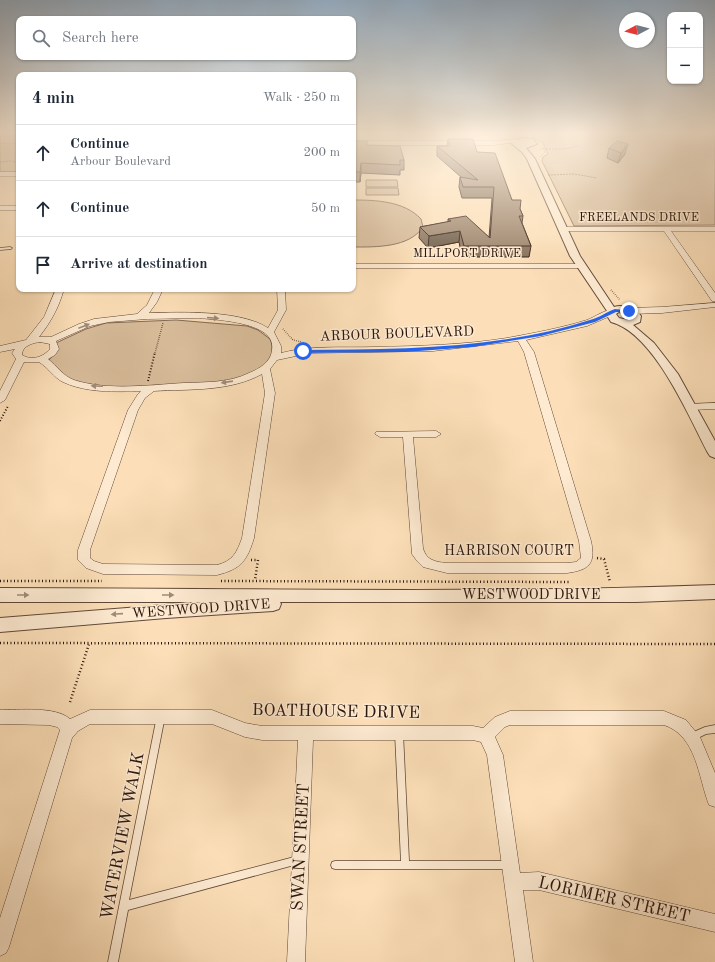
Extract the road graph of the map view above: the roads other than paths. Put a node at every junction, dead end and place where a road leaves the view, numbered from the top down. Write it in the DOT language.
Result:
graph roads {
  1 [pos="539,177"];
  2 [pos="0,208"];
  3 [pos="16,208"];
  4 [pos="563,229"];
  5 [pos="666,229"];
  6 [pos="715,229"];
  7 [pos="10,248"];
  8 [pos="0,249"];
  9 [pos="356,266"];
  10 [pos="581,266"];
  11 [pos="599,290"];
  12 [pos="59,292"];
  13 [pos="158,292"];
  14 [pos="281,292"];
  15 [pos="715,299"];
  16 [pos="281,302"];
  17 [pos="154,303"];
  18 [pos="715,306"];
  19 [pos="627,310"];
  20 [pos="662,310"];
  21 [pos="612,312"];
  22 [pos="160,316"];
  23 [pos="136,317"];
  24 [pos="636,320"];
  25 [pos="45,322"];
  26 [pos="620,322"];
  27 [pos="255,323"];
  28 [pos="580,325"];
  29 [pos="270,331"];
  30 [pos="521,339"];
  31 [pos="46,340"];
  32 [pos="276,341"];
  33 [pos="27,343"];
  34 [pos="648,343"];
  35 [pos="0,348"];
  36 [pos="310,350"];
  37 [pos="0,352"];
  38 [pos="20,357"];
  39 [pos="274,358"];
  40 [pos="39,360"];
  41 [pos="265,368"];
  42 [pos="245,378"];
  43 [pos="8,386"];
  44 [pos="129,388"];
  45 [pos="149,388"];
  46 [pos="0,400"];
  47 [pos="268,402"];
  48 [pos="715,406"];
  49 [pos="690,407"];
  50 [pos="133,410"];
  51 [pos="380,434"];
  52 [pos="408,434"];
  53 [pos="436,434"];
  54 [pos="715,454"];
  55 [pos="715,592"];
  56 [pos="0,595"];
  57 [pos="636,595"];
  58 [pos="402,596"];
  59 [pos="715,602"];
  60 [pos="0,624"];
  61 [pos="161,716"];
  62 [pos="0,717"];
  63 [pos="69,729"];
  64 [pos="715,729"];
  65 [pos="306,732"];
  66 [pos="399,732"];
  67 [pos="486,736"];
  68 [pos="692,737"];
  69 [pos="715,798"];
  70 [pos="300,860"];
  71 [pos="335,865"];
  72 [pos="405,865"];
  73 [pos="511,873"];
  74 [pos="125,906"];
  75 [pos="715,923"];
  76 [pos="3,926"];
  77 [pos="0,947"];
  78 [pos="113,962"];
  79 [pos="296,962"];
  80 [pos="524,962"];
  1 -- 4 [label="street"];
  2 -- 3 [label="street"];
  4 -- 5 [label="street, FREELANDS DRIVE"];
  4 -- 10 [label="street"];
  5 -- 6 [label="street, FREELANDS DRIVE"];
  5 -- 15 [label="street"];
  7 -- 8 [label="lane"];
  9 -- 10 [label="street, MILLPORT DRIVE"];
  10 -- 11 [label="street"];
  11 -- 19 [label="street"];
  11 -- 21 [label="street"];
  12 -- 25 [label="street"];
  13 -- 17 [label="street"];
  14 -- 16 [label="street"];
  16 -- 27 [label="street"];
  16 -- 29 [label="street"];
  17 -- 22 [label="street"];
  17 -- 23 [label="street"];
  18 -- 20 [label="street"];
  19 -- 20 [label="street"];
  19 -- 21 [label="street"];
  19 -- 24 [label="street"];
  20 -- 24 [label="street"];
  21 -- 26 [label="street"];
  21 -- 28 [label="street"];
  22 -- 23 [label="street"];
  22 -- 27 [label="street, one-way"];
  31 -- 23 [label="street, one-way"];
  24 -- 26 [label="street"];
  24 -- 34 [label="street"];
  25 -- 31 [label="street"];
  25 -- 33 [label="street"];
  26 -- 28 [label="street"];
  26 -- 34 [label="street"];
  27 -- 29 [label="street"];
  28 -- 30 [label="street, ARBOUR BOULEVARD"];
  29 -- 32 [label="street"];
  30 -- 36 [label="street, ARBOUR BOULEVARD"];
  30 -- 52 [label="street, HARRISON COURT"];
  31 -- 33 [label="street"];
  31 -- 40 [label="street"];
  32 -- 36 [label="street"];
  32 -- 39 [label="street"];
  33 -- 35 [label="street"];
  33 -- 38 [label="street"];
  34 -- 49 [label="street"];
  36 -- 39 [label="street"];
  37 -- 38 [label="street"];
  38 -- 40 [label="street"];
  38 -- 43 [label="street"];
  39 -- 41 [label="street"];
  40 -- 43 [label="street"];
  44 -- 40 [label="street, one-way"];
  41 -- 42 [label="street"];
  41 -- 47 [label="street"];
  42 -- 45 [label="street, one-way"];
  42 -- 47 [label="street"];
  43 -- 46 [label="street"];
  44 -- 45 [label="street"];
  44 -- 50 [label="street"];
  45 -- 50 [label="street"];
  47 -- 50 [label="street"];
  48 -- 49 [label="street"];
  49 -- 54 [label="street"];
  51 -- 52 [label="street"];
  52 -- 53 [label="street"];
  55 -- 57 [label="street, WESTWOOD DRIVE"];
  56 -- 58 [label="street, WESTWOOD DRIVE, one-way"];
  57 -- 58 [label="street, WESTWOOD DRIVE"];
  57 -- 59 [label="street, WESTWOOD DRIVE"];
  58 -- 60 [label="street, WESTWOOD DRIVE, one-way"];
  61 -- 63 [label="street, BOATHOUSE DRIVE"];
  61 -- 65 [label="street, BOATHOUSE DRIVE"];
  61 -- 74 [label="lane, WATERVIEW WALK"];
  62 -- 63 [label="street"];
  63 -- 76 [label="street"];
  64 -- 68 [label="lane"];
  65 -- 66 [label="street, BOATHOUSE DRIVE"];
  65 -- 70 [label="street, SWAN STREET"];
  66 -- 67 [label="street, BOATHOUSE DRIVE"];
  66 -- 72 [label="lane"];
  67 -- 68 [label="street"];
  67 -- 73 [label="street"];
  68 -- 69 [label="street"];
  70 -- 74 [label="lane"];
  70 -- 79 [label="street, SWAN STREET"];
  71 -- 72 [label="lane"];
  72 -- 73 [label="lane"];
  73 -- 75 [label="street, LORIMER STREET"];
  73 -- 80 [label="street"];
  74 -- 78 [label="lane, WATERVIEW WALK"];
  76 -- 77 [label="street"];
}
